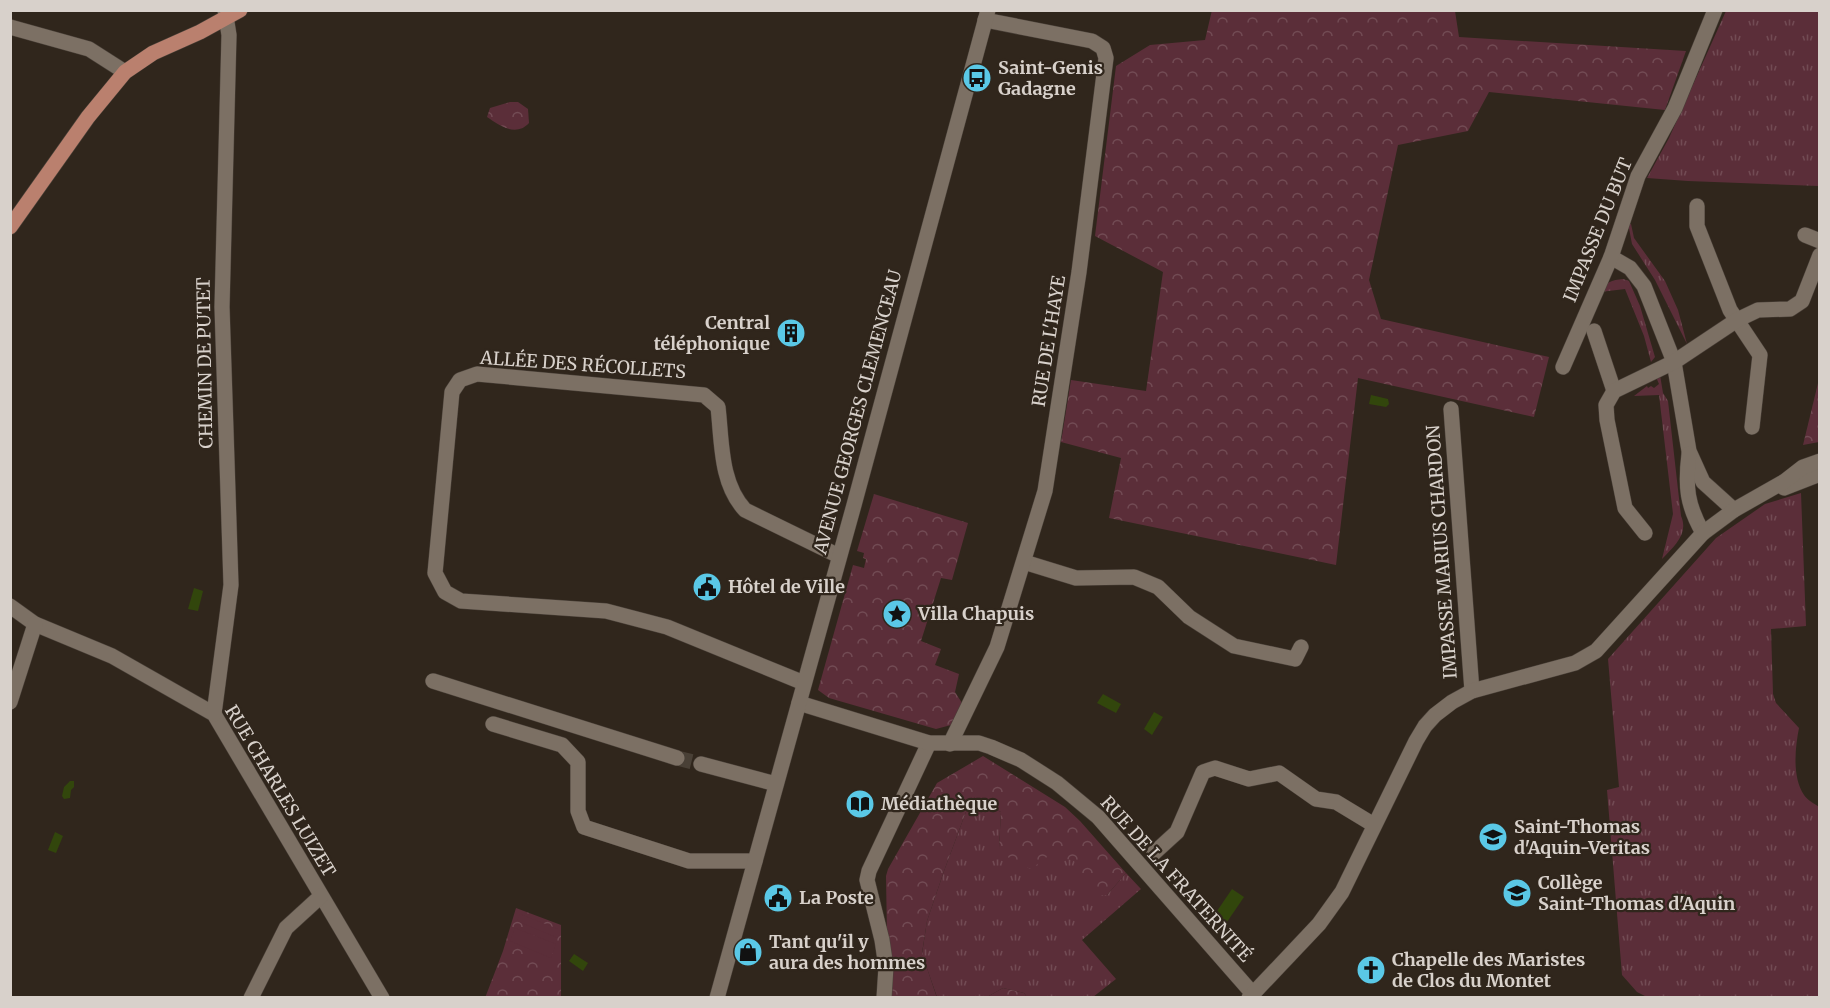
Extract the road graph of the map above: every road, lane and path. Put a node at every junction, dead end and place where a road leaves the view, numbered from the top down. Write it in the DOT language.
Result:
graph roads {
  1 [pos="240,10"];
  2 [pos="1715,10"];
  3 [pos="225,14"];
  4 [pos="986,15"];
  5 [pos="10,27"];
  6 [pos="125,72"];
  7 [pos="1697,206"];
  8 [pos="10,227"];
  9 [pos="1820,255"];
  10 [pos="1611,257"];
  11 [pos="1737,320"];
  12 [pos="1594,331"];
  13 [pos="1674,363"];
  14 [pos="1563,366"];
  15 [pos="1614,391"];
  16 [pos="1451,409"];
  17 [pos="1752,427"];
  18 [pos="1689,451"];
  19 [pos="1820,460"];
  20 [pos="1820,474"];
  21 [pos="1764,494"];
  22 [pos="1734,510"];
  23 [pos="1645,533"];
  24 [pos="1703,533"];
  25 [pos="839,556"];
  26 [pos="1024,562"];
  27 [pos="10,606"];
  28 [pos="35,624"];
  29 [pos="1301,647"];
  30 [pos="433,681"];
  31 [pos="804,683"];
  32 [pos="1472,692"];
  33 [pos="10,702"];
  34 [pos="799,703"];
  35 [pos="214,714"];
  36 [pos="492,724"];
  37 [pos="930,743"];
  38 [pos="950,744"];
  39 [pos="677,758"];
  40 [pos="701,764"];
  41 [pos="776,784"];
  42 [pos="1374,825"];
  43 [pos="1154,853"];
  44 [pos="755,861"];
  45 [pos="321,896"];
  46 [pos="1251,996"];
  47 [pos="251,998"];
  48 [pos="382,998"];
  49 [pos="717,998"];
  50 [pos="884,998"];
  1 -- 3 [label="main road"];
  2 -- 10 [label="street, IMPASSE DU BUT"];
  3 -- 6 [label="main road"];
  3 -- 35 [label="street, CHEMIN DE PUTET"];
  4 -- 25 [label="street, AVENUE GEORGES CLEMENCEAU"];
  4 -- 26 [label="street, RUE DE L'HAYE"];
  5 -- 6 [label="street"];
  6 -- 8 [label="main road"];
  7 -- 11 [label="street"];
  9 -- 11 [label="street"];
  10 -- 13 [label="street"];
  10 -- 14 [label="street, IMPASSE DU BUT"];
  11 -- 13 [label="street"];
  11 -- 17 [label="street"];
  12 -- 15 [label="street"];
  13 -- 15 [label="street"];
  13 -- 18 [label="street"];
  15 -- 23 [label="street"];
  16 -- 32 [label="street, IMPASSE MARIUS CHARDON"];
  18 -- 22 [label="street"];
  18 -- 24 [label="street"];
  19 -- 21 [label="street"];
  20 -- 21 [label="street"];
  21 -- 22 [label="street"];
  22 -- 24 [label="street"];
  24 -- 32 [label="street"];
  25 -- 31 [label="street, AVENUE GEORGES CLEMENCEAU"];
  25 -- 31 [label="street, ALLÉE DES RÉCOLLETS"];
  26 -- 29 [label="street"];
  26 -- 38 [label="street, RUE DE L'HAYE"];
  27 -- 28 [label="street, RUE CHARLES LUIZET"];
  28 -- 33 [label="street"];
  28 -- 35 [label="street, RUE CHARLES LUIZET"];
  30 -- 39 [label="street"];
  31 -- 34 [label="street, AVENUE GEORGES CLEMENCEAU"];
  32 -- 42 [label="street"];
  34 -- 37 [label="street, RUE DE LA FRATERNITÉ"];
  34 -- 41 [label="street, AVENUE GEORGES CLEMENCEAU"];
  35 -- 45 [label="street, RUE CHARLES LUIZET"];
  36 -- 44 [label="street"];
  37 -- 38 [label="street, RUE DE LA FRATERNITÉ"];
  37 -- 50 [label="street"];
  38 -- 46 [label="street, RUE DE LA FRATERNITÉ"];
  40 -- 41 [label="street"];
  41 -- 44 [label="street, AVENUE GEORGES CLEMENCEAU"];
  42 -- 43 [label="street"];
  42 -- 46 [label="street"];
  44 -- 49 [label="street, AVENUE GEORGES CLEMENCEAU"];
  45 -- 47 [label="street"];
  45 -- 48 [label="street, RUE CHARLES LUIZET"];
}
